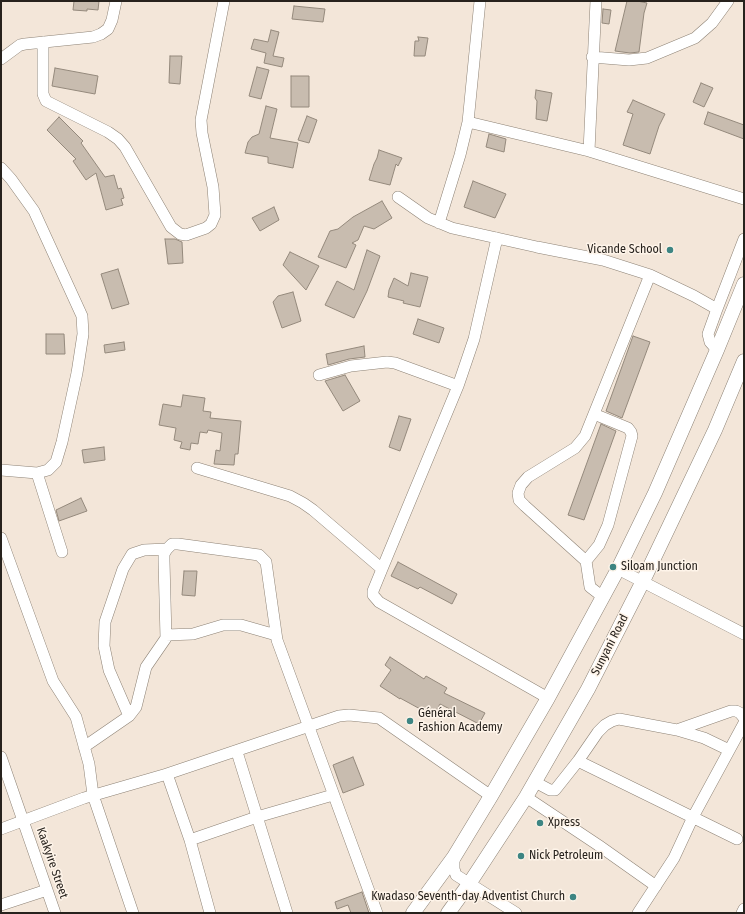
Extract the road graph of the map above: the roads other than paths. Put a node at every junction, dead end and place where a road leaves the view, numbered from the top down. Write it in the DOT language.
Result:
graph roads {
  1 [pos="116,1"];
  2 [pos="224,1"];
  3 [pos="480,1"];
  4 [pos="596,1"];
  5 [pos="728,1"];
  6 [pos="43,42"];
  7 [pos="592,57"];
  8 [pos="1,59"];
  9 [pos="468,122"];
  10 [pos="589,151"];
  11 [pos="1,168"];
  12 [pos="398,197"];
  13 [pos="744,199"];
  14 [pos="439,223"];
  15 [pos="497,238"];
  16 [pos="744,239"];
  17 [pos="650,275"];
  18 [pos="744,284"];
  19 [pos="717,309"];
  20 [pos="717,350"];
  21 [pos="744,361"];
  22 [pos="319,375"];
  23 [pos="458,386"];
  24 [pos="594,414"];
  25 [pos="197,468"];
  26 [pos="1,470"];
  27 [pos="37,473"];
  28 [pos="1,538"];
  29 [pos="167,549"];
  30 [pos="62,552"];
  31 [pos="586,561"];
  32 [pos="382,569"];
  33 [pos="618,569"];
  34 [pos="643,581"];
  35 [pos="602,597"];
  36 [pos="744,634"];
  37 [pos="166,635"];
  38 [pos="276,635"];
  39 [pos="548,698"];
  40 [pos="129,716"];
  41 [pos="744,718"];
  42 [pos="744,723"];
  43 [pos="308,727"];
  44 [pos="677,730"];
  45 [pos="84,747"];
  46 [pos="729,750"];
  47 [pos="237,752"];
  48 [pos="1,757"];
  49 [pos="578,761"];
  50 [pos="167,774"];
  51 [pos="535,782"];
  52 [pos="93,795"];
  53 [pos="334,795"];
  54 [pos="492,796"];
  55 [pos="526,797"];
  56 [pos="257,817"];
  57 [pos="693,817"];
  58 [pos="24,821"];
  59 [pos="1,829"];
  60 [pos="737,839"];
  61 [pos="190,840"];
  62 [pos="454,857"];
  63 [pos="469,884"];
  64 [pos="656,886"];
  65 [pos="47,890"];
  66 [pos="1,905"];
  67 [pos="744,909"];
  68 [pos="55,913"];
  69 [pos="133,913"];
  70 [pos="210,913"];
  71 [pos="287,913"];
  72 [pos="377,913"];
  73 [pos="413,913"];
  74 [pos="448,913"];
  75 [pos="516,913"];
  76 [pos="638,913"];
  77 [pos="742,913"];
  1 -- 6 [label="street"];
  2 -- 6 [label="street"];
  3 -- 9 [label="street"];
  4 -- 7 [label="street"];
  5 -- 7 [label="street"];
  6 -- 8 [label="street"];
  7 -- 10 [label="street"];
  9 -- 10 [label="street"];
  9 -- 14 [label="street"];
  10 -- 13 [label="street"];
  11 -- 27 [label="street"];
  12 -- 14 [label="street"];
  14 -- 15 [label="street"];
  15 -- 17 [label="street"];
  15 -- 23 [label="street"];
  16 -- 19 [label="street"];
  17 -- 19 [label="street"];
  17 -- 24 [label="street"];
  18 -- 20 [label="main road"];
  19 -- 20 [label="street"];
  20 -- 33 [label="main road"];
  21 -- 34 [label="main road, Sunyani Road"];
  22 -- 23 [label="street"];
  23 -- 32 [label="street"];
  24 -- 31 [label="street"];
  24 -- 31 [label="street"];
  25 -- 32 [label="street"];
  26 -- 27 [label="street"];
  27 -- 30 [label="street"];
  28 -- 45 [label="street"];
  29 -- 37 [label="street"];
  29 -- 38 [label="street"];
  29 -- 40 [label="street"];
  31 -- 35 [label="street"];
  32 -- 39 [label="street"];
  33 -- 34 [label="street"];
  33 -- 35 [label="main road"];
  34 -- 36 [label="street"];
  34 -- 51 [label="main road, Sunyani Road"];
  35 -- 39 [label="main road"];
  37 -- 38 [label="street"];
  37 -- 40 [label="street"];
  38 -- 43 [label="street"];
  39 -- 54 [label="main road"];
  40 -- 45 [label="street"];
  41 -- 44 [label="street"];
  42 -- 46 [label="street"];
  43 -- 47 [label="street"];
  43 -- 53 [label="street"];
  43 -- 54 [label="street"];
  44 -- 46 [label="street"];
  44 -- 49 [label="street"];
  45 -- 52 [label="street"];
  46 -- 57 [label="street"];
  47 -- 50 [label="street"];
  47 -- 56 [label="street"];
  48 -- 58 [label="street, Kaakyire Street"];
  49 -- 51 [label="street"];
  49 -- 57 [label="street"];
  50 -- 52 [label="street"];
  50 -- 61 [label="street"];
  51 -- 55 [label="main road, Sunyani Road"];
  52 -- 58 [label="street"];
  52 -- 69 [label="street"];
  53 -- 56 [label="street"];
  53 -- 72 [label="street"];
  54 -- 62 [label="main road"];
  55 -- 63 [label="main road, Sunyani Road"];
  55 -- 64 [label="street"];
  56 -- 61 [label="street"];
  56 -- 71 [label="street"];
  57 -- 60 [label="street"];
  57 -- 64 [label="street"];
  58 -- 59 [label="street"];
  58 -- 65 [label="street, Kaakyire Street"];
  61 -- 70 [label="street"];
  62 -- 63 [label="street"];
  62 -- 73 [label="main road"];
  63 -- 74 [label="main road, Sunyani Road"];
  63 -- 75 [label="street"];
  64 -- 76 [label="street"];
  65 -- 66 [label="street"];
  65 -- 68 [label="street, Kaakyire Street"];
  67 -- 77 [label="street"];
}
